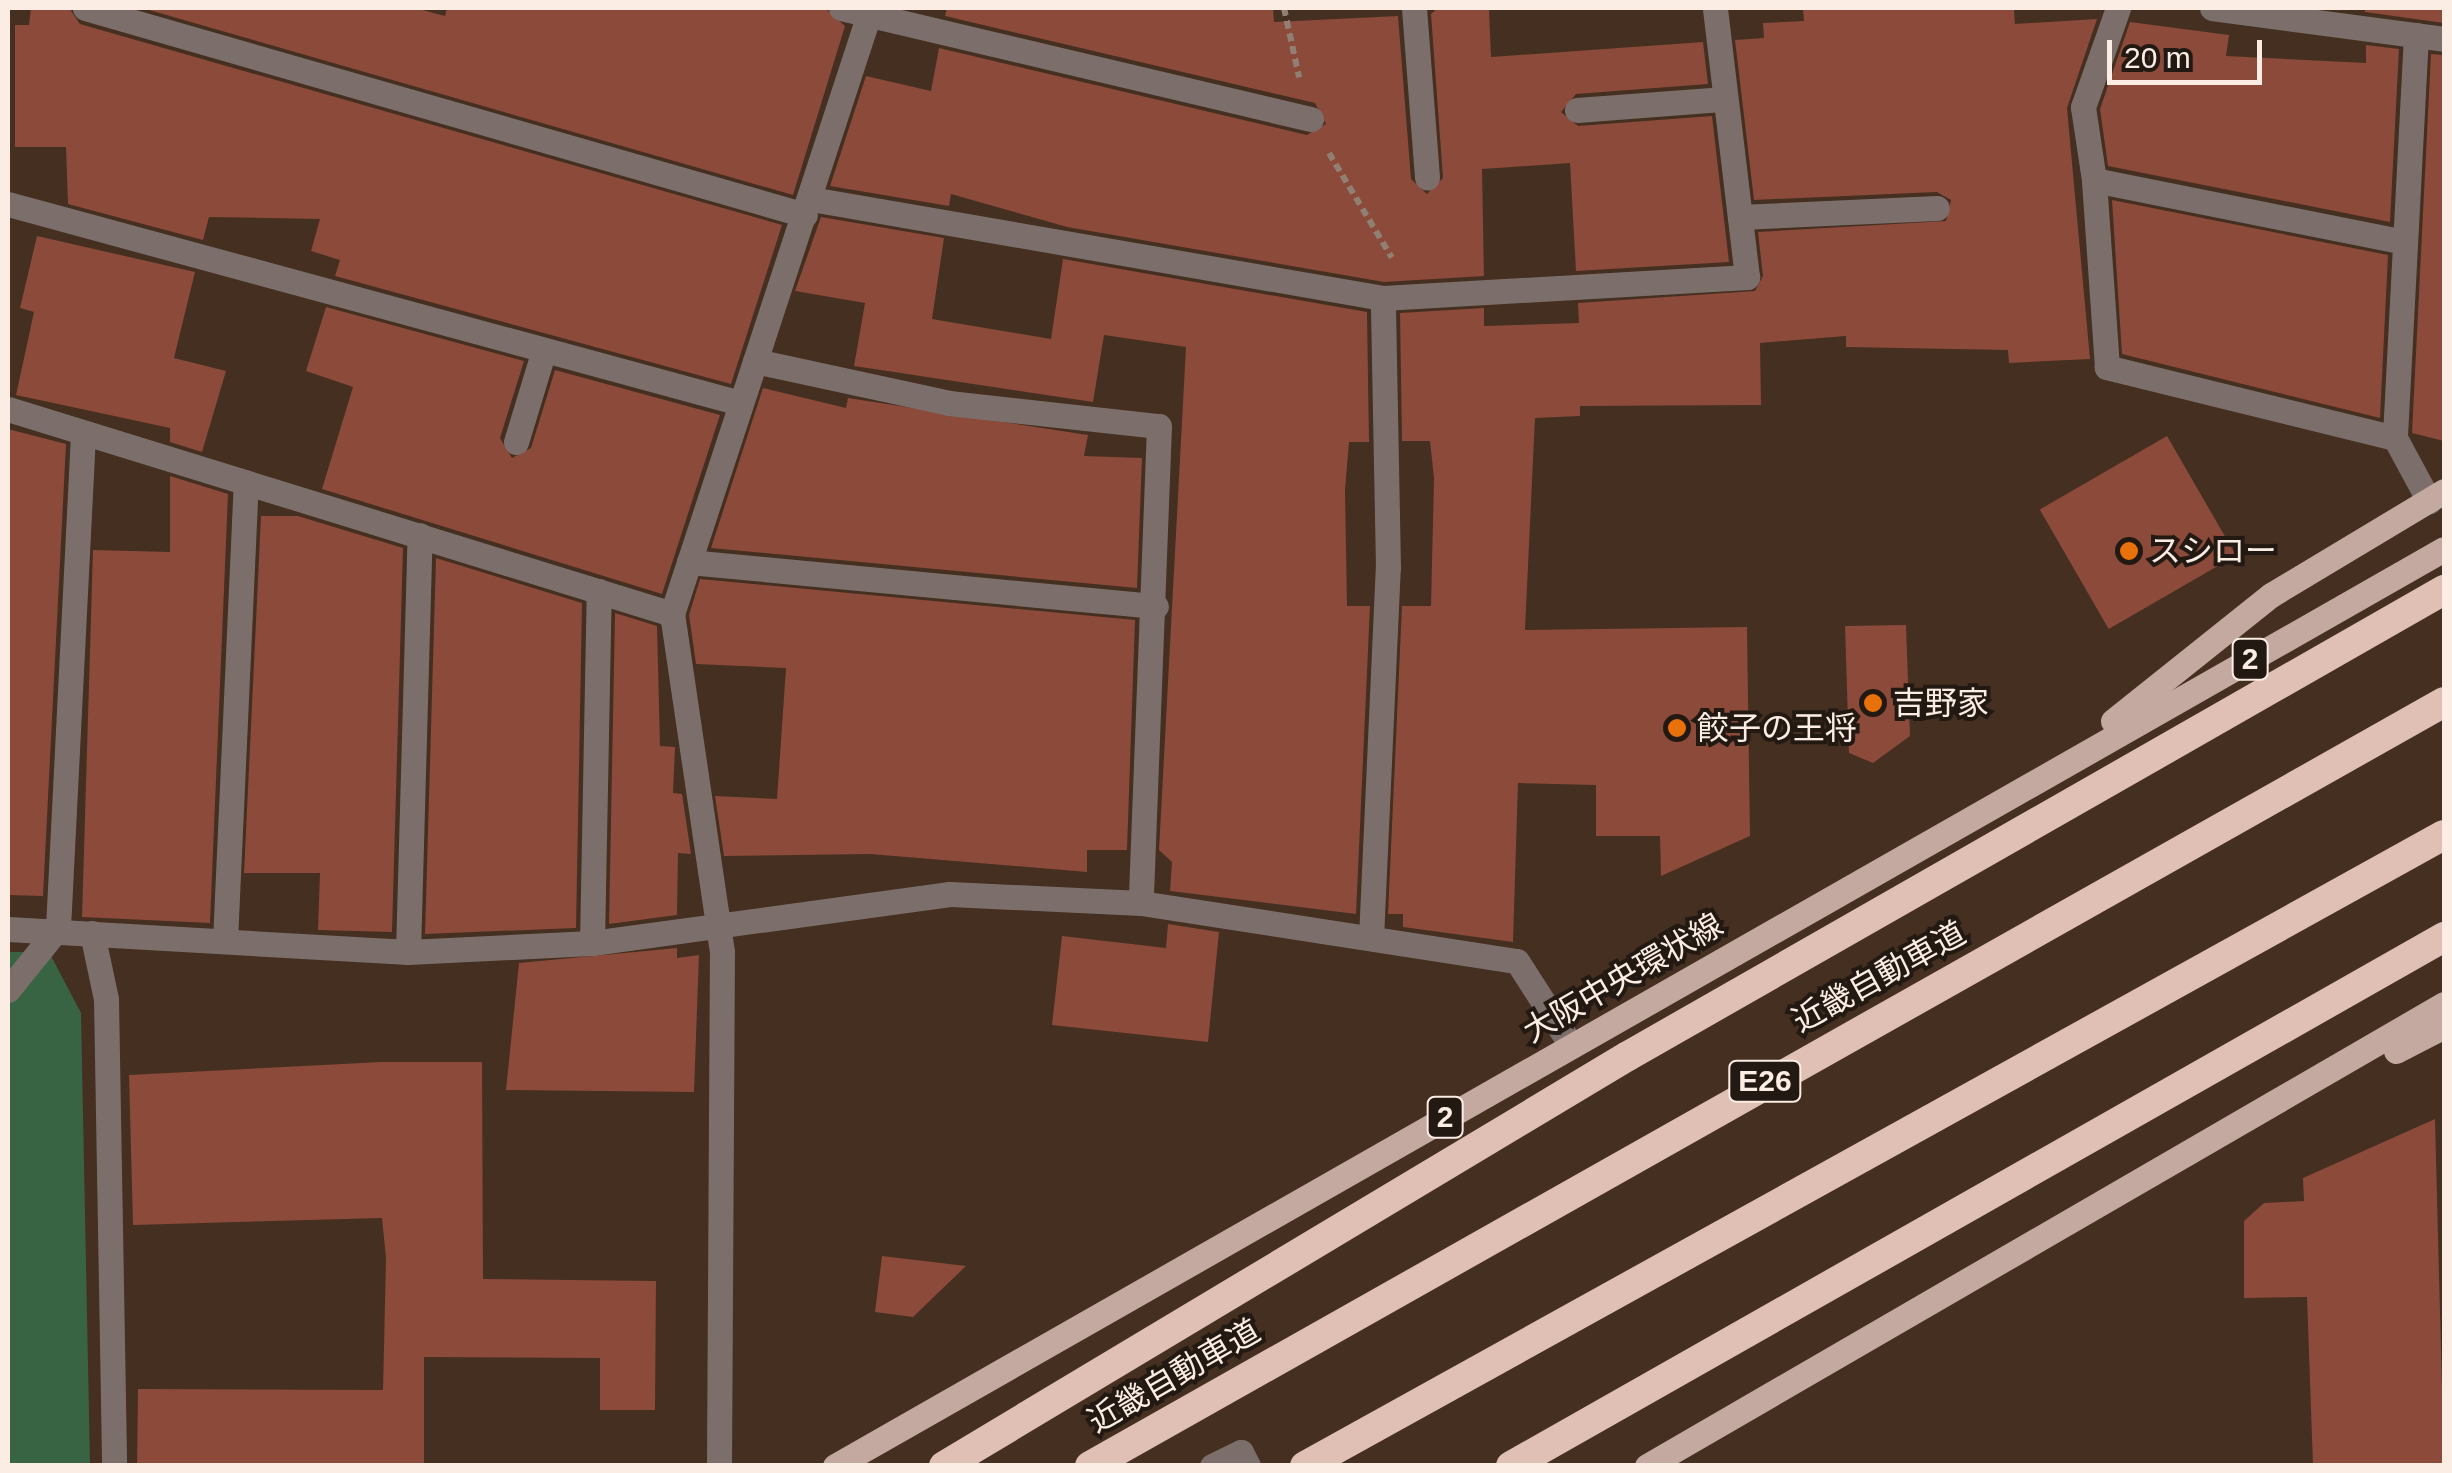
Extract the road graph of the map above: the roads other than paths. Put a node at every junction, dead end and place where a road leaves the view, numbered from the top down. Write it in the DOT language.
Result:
graph roads {
  1 [pos="85,8"];
  2 [pos="842,8"];
  3 [pos="1414,8"];
  4 [pos="1715,8"];
  5 [pos="2118,8"];
  6 [pos="2212,8"];
  7 [pos="870,11"];
  8 [pos="2282,13"];
  9 [pos="2416,36"];
  10 [pos="2444,39"];
  11 [pos="1725,99"];
  12 [pos="1576,110"];
  13 [pos="1311,119"];
  14 [pos="1427,178"];
  15 [pos="2094,180"];
  16 [pos="8,204"];
  17 [pos="808,207"];
  18 [pos="1937,208"];
  19 [pos="1740,217"];
  20 [pos="2405,242"];
  21 [pos="1383,298"];
  22 [pos="544,350"];
  23 [pos="755,361"];
  24 [pos="740,403"];
  25 [pos="8,409"];
  26 [pos="83,434"];
  27 [pos="2395,438"];
  28 [pos="516,442"];
  29 [pos="246,482"];
  30 [pos="2437,496"];
  31 [pos="420,535"];
  32 [pos="2444,549"];
  33 [pos="689,562"];
  34 [pos="2444,590"];
  35 [pos="599,591"];
  36 [pos="1156,606"];
  37 [pos="672,614"];
  38 [pos="2444,702"];
  39 [pos="2055,768"];
  40 [pos="2444,835"];
  41 [pos="1141,903"];
  42 [pos="713,924"];
  43 [pos="8,928"];
  44 [pos="58,928"];
  45 [pos="92,933"];
  46 [pos="2444,937"];
  47 [pos="1372,938"];
  48 [pos="224,941"];
  49 [pos="592,943"];
  50 [pos="408,952"];
  51 [pos="8,990"];
  52 [pos="2444,1004"];
  53 [pos="2444,1026"];
  54 [pos="1571,1045"];
  55 [pos="2196,1155"];
  56 [pos="114,1466"];
  57 [pos="718,1466"];
  58 [pos="835,1466"];
  59 [pos="947,1466"];
  60 [pos="1090,1466"];
  61 [pos="1212,1466"];
  62 [pos="1248,1466"];
  63 [pos="1305,1466"];
  64 [pos="1511,1466"];
  65 [pos="1647,1466"];
  1 -- 17 [label="street"];
  2 -- 7 [label="street"];
  3 -- 14 [label="street"];
  4 -- 11 [label="street"];
  5 -- 15 [label="street"];
  6 -- 8 [label="street"];
  7 -- 13 [label="street"];
  7 -- 17 [label="street"];
  8 -- 9 [label="street"];
  9 -- 10 [label="street"];
  9 -- 20 [label="street"];
  11 -- 12 [label="street"];
  11 -- 19 [label="street"];
  15 -- 20 [label="street"];
  15 -- 27 [label="street"];
  16 -- 22 [label="street"];
  17 -- 21 [label="street"];
  17 -- 23 [label="street"];
  18 -- 19 [label="street"];
  19 -- 21 [label="street"];
  20 -- 27 [label="street"];
  21 -- 47 [label="street"];
  22 -- 24 [label="street"];
  22 -- 28 [label="street"];
  23 -- 24 [label="street"];
  23 -- 36 [label="street"];
  24 -- 33 [label="street"];
  25 -- 26 [label="street"];
  26 -- 29 [label="street"];
  26 -- 44 [label="street"];
  27 -- 30 [label="street"];
  29 -- 31 [label="street"];
  29 -- 48 [label="street"];
  30 -- 39 [label="main road"];
  31 -- 35 [label="street"];
  31 -- 50 [label="street"];
  32 -- 39 [label="main road, 大阪中央環状線 / 2"];
  33 -- 36 [label="street"];
  33 -- 37 [label="street"];
  34 -- 59 [label="highway"];
  35 -- 37 [label="street"];
  35 -- 49 [label="street"];
  36 -- 41 [label="street"];
  37 -- 42 [label="street"];
  38 -- 60 [label="highway, 近畿自動車道 / E26"];
  39 -- 54 [label="main road, 大阪中央環状線 / 2"];
  40 -- 63 [label="highway"];
  41 -- 42 [label="street"];
  41 -- 47 [label="street"];
  42 -- 49 [label="street"];
  42 -- 57 [label="street"];
  43 -- 44 [label="street"];
  44 -- 45 [label="street"];
  44 -- 51 [label="street"];
  45 -- 48 [label="street"];
  45 -- 56 [label="street"];
  46 -- 64 [label="highway"];
  47 -- 54 [label="street"];
  48 -- 50 [label="street"];
  49 -- 50 [label="street"];
  52 -- 55 [label="main road"];
  53 -- 55 [label="main road"];
  54 -- 58 [label="main road, 大阪中央環状線 / 2"];
  55 -- 65 [label="main road"];
  61 -- 62 [label="street"];
}
